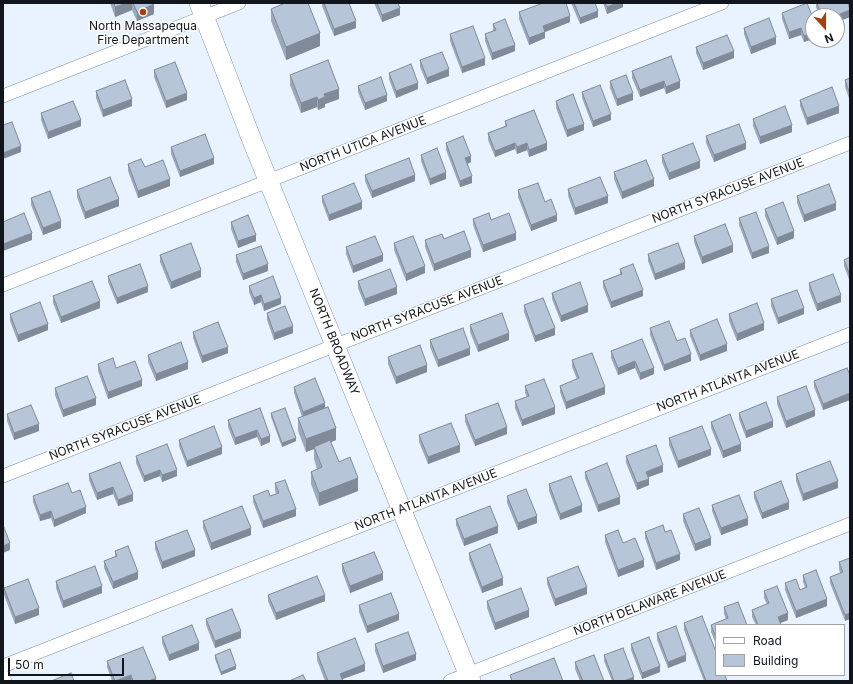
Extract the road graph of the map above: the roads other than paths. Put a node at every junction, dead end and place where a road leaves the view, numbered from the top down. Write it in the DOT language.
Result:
graph roads {
  1 [pos="239,3"];
  2 [pos="722,3"];
  3 [pos="201,10"];
  4 [pos="3,96"];
  5 [pos="850,143"];
  6 [pos="269,181"];
  7 [pos="3,285"];
  8 [pos="850,334"];
  9 [pos="335,345"];
  10 [pos="3,476"];
  11 [pos="402,509"];
  12 [pos="850,524"];
  13 [pos="3,666"];
  14 [pos="3,676"];
  15 [pos="470,677"];
  16 [pos="5,681"];
  17 [pos="450,681"];
  1 -- 3 [label="street"];
  2 -- 6 [label="street, NORTH UTICA AVENUE"];
  3 -- 4 [label="street"];
  3 -- 6 [label="main road, NORTH BROADWAY"];
  5 -- 9 [label="street, NORTH SYRACUSE AVENUE"];
  6 -- 7 [label="street, NORTH UTICA AVENUE"];
  6 -- 9 [label="main road, NORTH BROADWAY"];
  8 -- 11 [label="street, NORTH ATLANTA AVENUE"];
  9 -- 10 [label="street, NORTH SYRACUSE AVENUE"];
  9 -- 11 [label="main road, NORTH BROADWAY"];
  11 -- 13 [label="street, NORTH ATLANTA AVENUE"];
  11 -- 15 [label="main road, NORTH BROADWAY"];
  12 -- 15 [label="street, NORTH DELAWARE AVENUE"];
  14 -- 16 [label="street"];
  15 -- 17 [label="street, NORTH DELAWARE AVENUE"];
}
